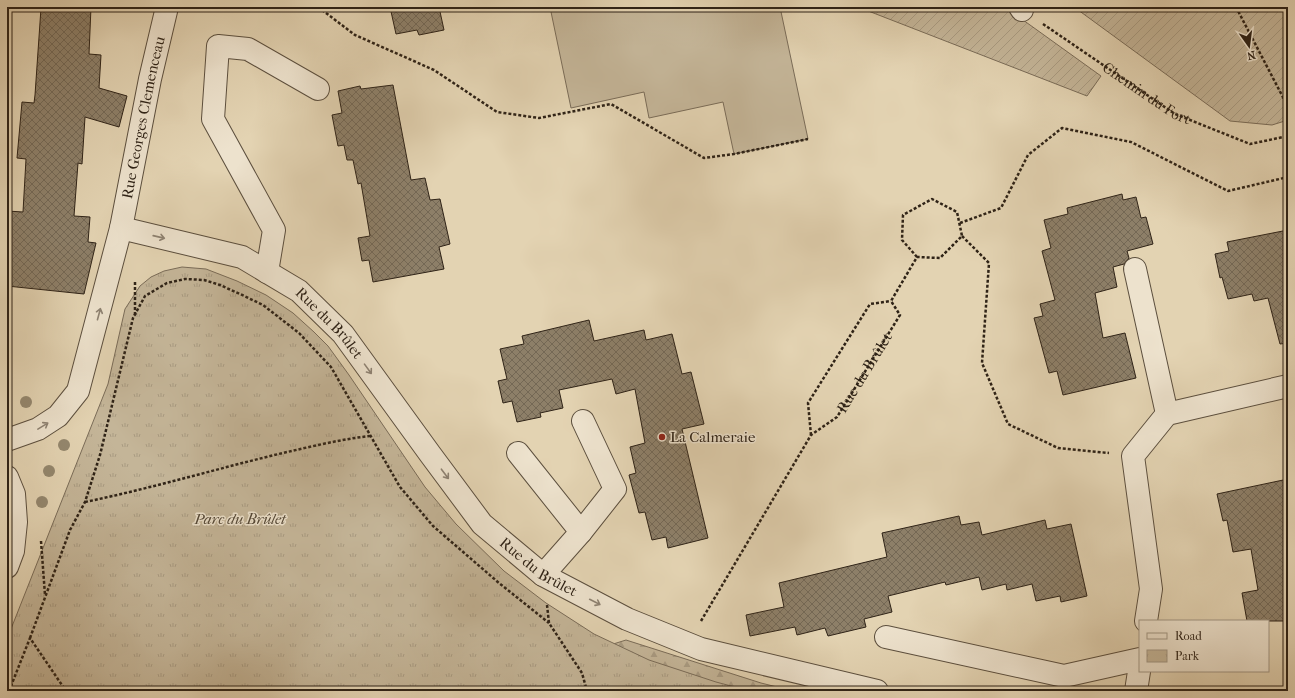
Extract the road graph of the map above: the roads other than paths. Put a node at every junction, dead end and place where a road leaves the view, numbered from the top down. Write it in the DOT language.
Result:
graph roads {
  1 [pos="167,7"];
  2 [pos="318,89"];
  3 [pos="121,228"];
  4 [pos="1135,269"];
  5 [pos="267,272"];
  6 [pos="1288,386"];
  7 [pos="1167,414"];
  8 [pos="583,421"];
  9 [pos="7,440"];
  10 [pos="518,453"];
  11 [pos="7,476"];
  12 [pos="581,532"];
  13 [pos="7,567"];
  14 [pos="542,575"];
  15 [pos="1146,620"];
  16 [pos="886,637"];
  17 [pos="1139,659"];
  18 [pos="1139,672"];
  19 [pos="876,691"];
  20 [pos="1136,691"];
  1 -- 3 [label="street, Rue Georges Clemenceau"];
  2 -- 5 [label="street"];
  3 -- 5 [label="street, Rue du Brûlet, one-way"];
  9 -- 3 [label="street, one-way"];
  4 -- 7 [label="street"];
  5 -- 14 [label="street, Rue du Brûlet, one-way"];
  6 -- 7 [label="street"];
  7 -- 15 [label="street"];
  8 -- 12 [label="street"];
  10 -- 12 [label="street"];
  11 -- 13 [label="street"];
  12 -- 14 [label="street"];
  14 -- 19 [label="street, Rue du Brûlet, one-way"];
  16 -- 17 [label="street"];
  18 -- 20 [label="street"];
}
